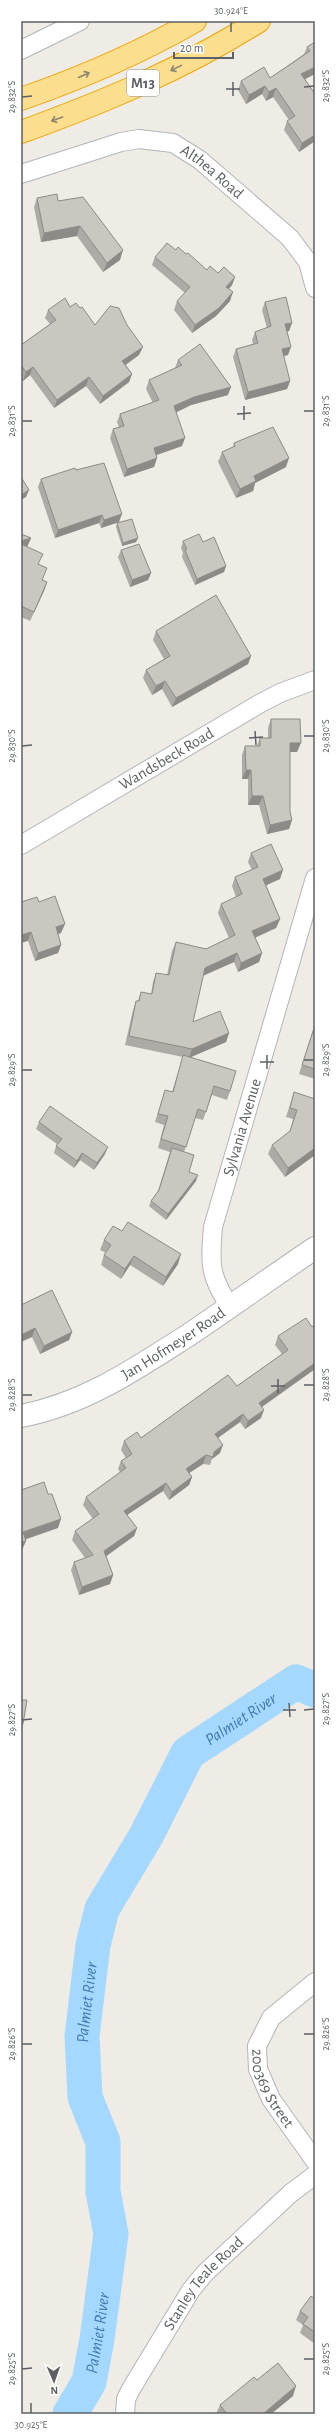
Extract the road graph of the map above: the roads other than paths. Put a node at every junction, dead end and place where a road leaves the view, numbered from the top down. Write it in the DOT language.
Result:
graph roads {
  1 [pos="80,21"];
  2 [pos="195,21"];
  3 [pos="259,21"];
  4 [pos="55,26"];
  5 [pos="21,50"];
  6 [pos="21,99"];
  7 [pos="21,132"];
  8 [pos="21,174"];
  9 [pos="315,287"];
  10 [pos="315,680"];
  11 [pos="21,845"];
  12 [pos="315,878"];
  13 [pos="315,1248"];
  14 [pos="230,1307"];
  15 [pos="21,1416"];
  16 [pos="315,1982"];
  17 [pos="315,2162"];
  18 [pos="315,2175"];
  19 [pos="125,2414"];
  1 -- 4 [label="street"];
  6 -- 2 [label="highway, M13, one-way"];
  3 -- 7 [label="highway, M13, one-way"];
  4 -- 5 [label="street"];
  8 -- 9 [label="street, Althea Road"];
  10 -- 11 [label="street, Wandsbeck Road"];
  12 -- 14 [label="street, Sylvania Avenue"];
  13 -- 14 [label="street, Jan Hofmeyer Road"];
  14 -- 15 [label="street, Jan Hofmeyer Road"];
  16 -- 17 [label="street, 200369 Street"];
  18 -- 19 [label="street, Stanley Teale Road"];
}
